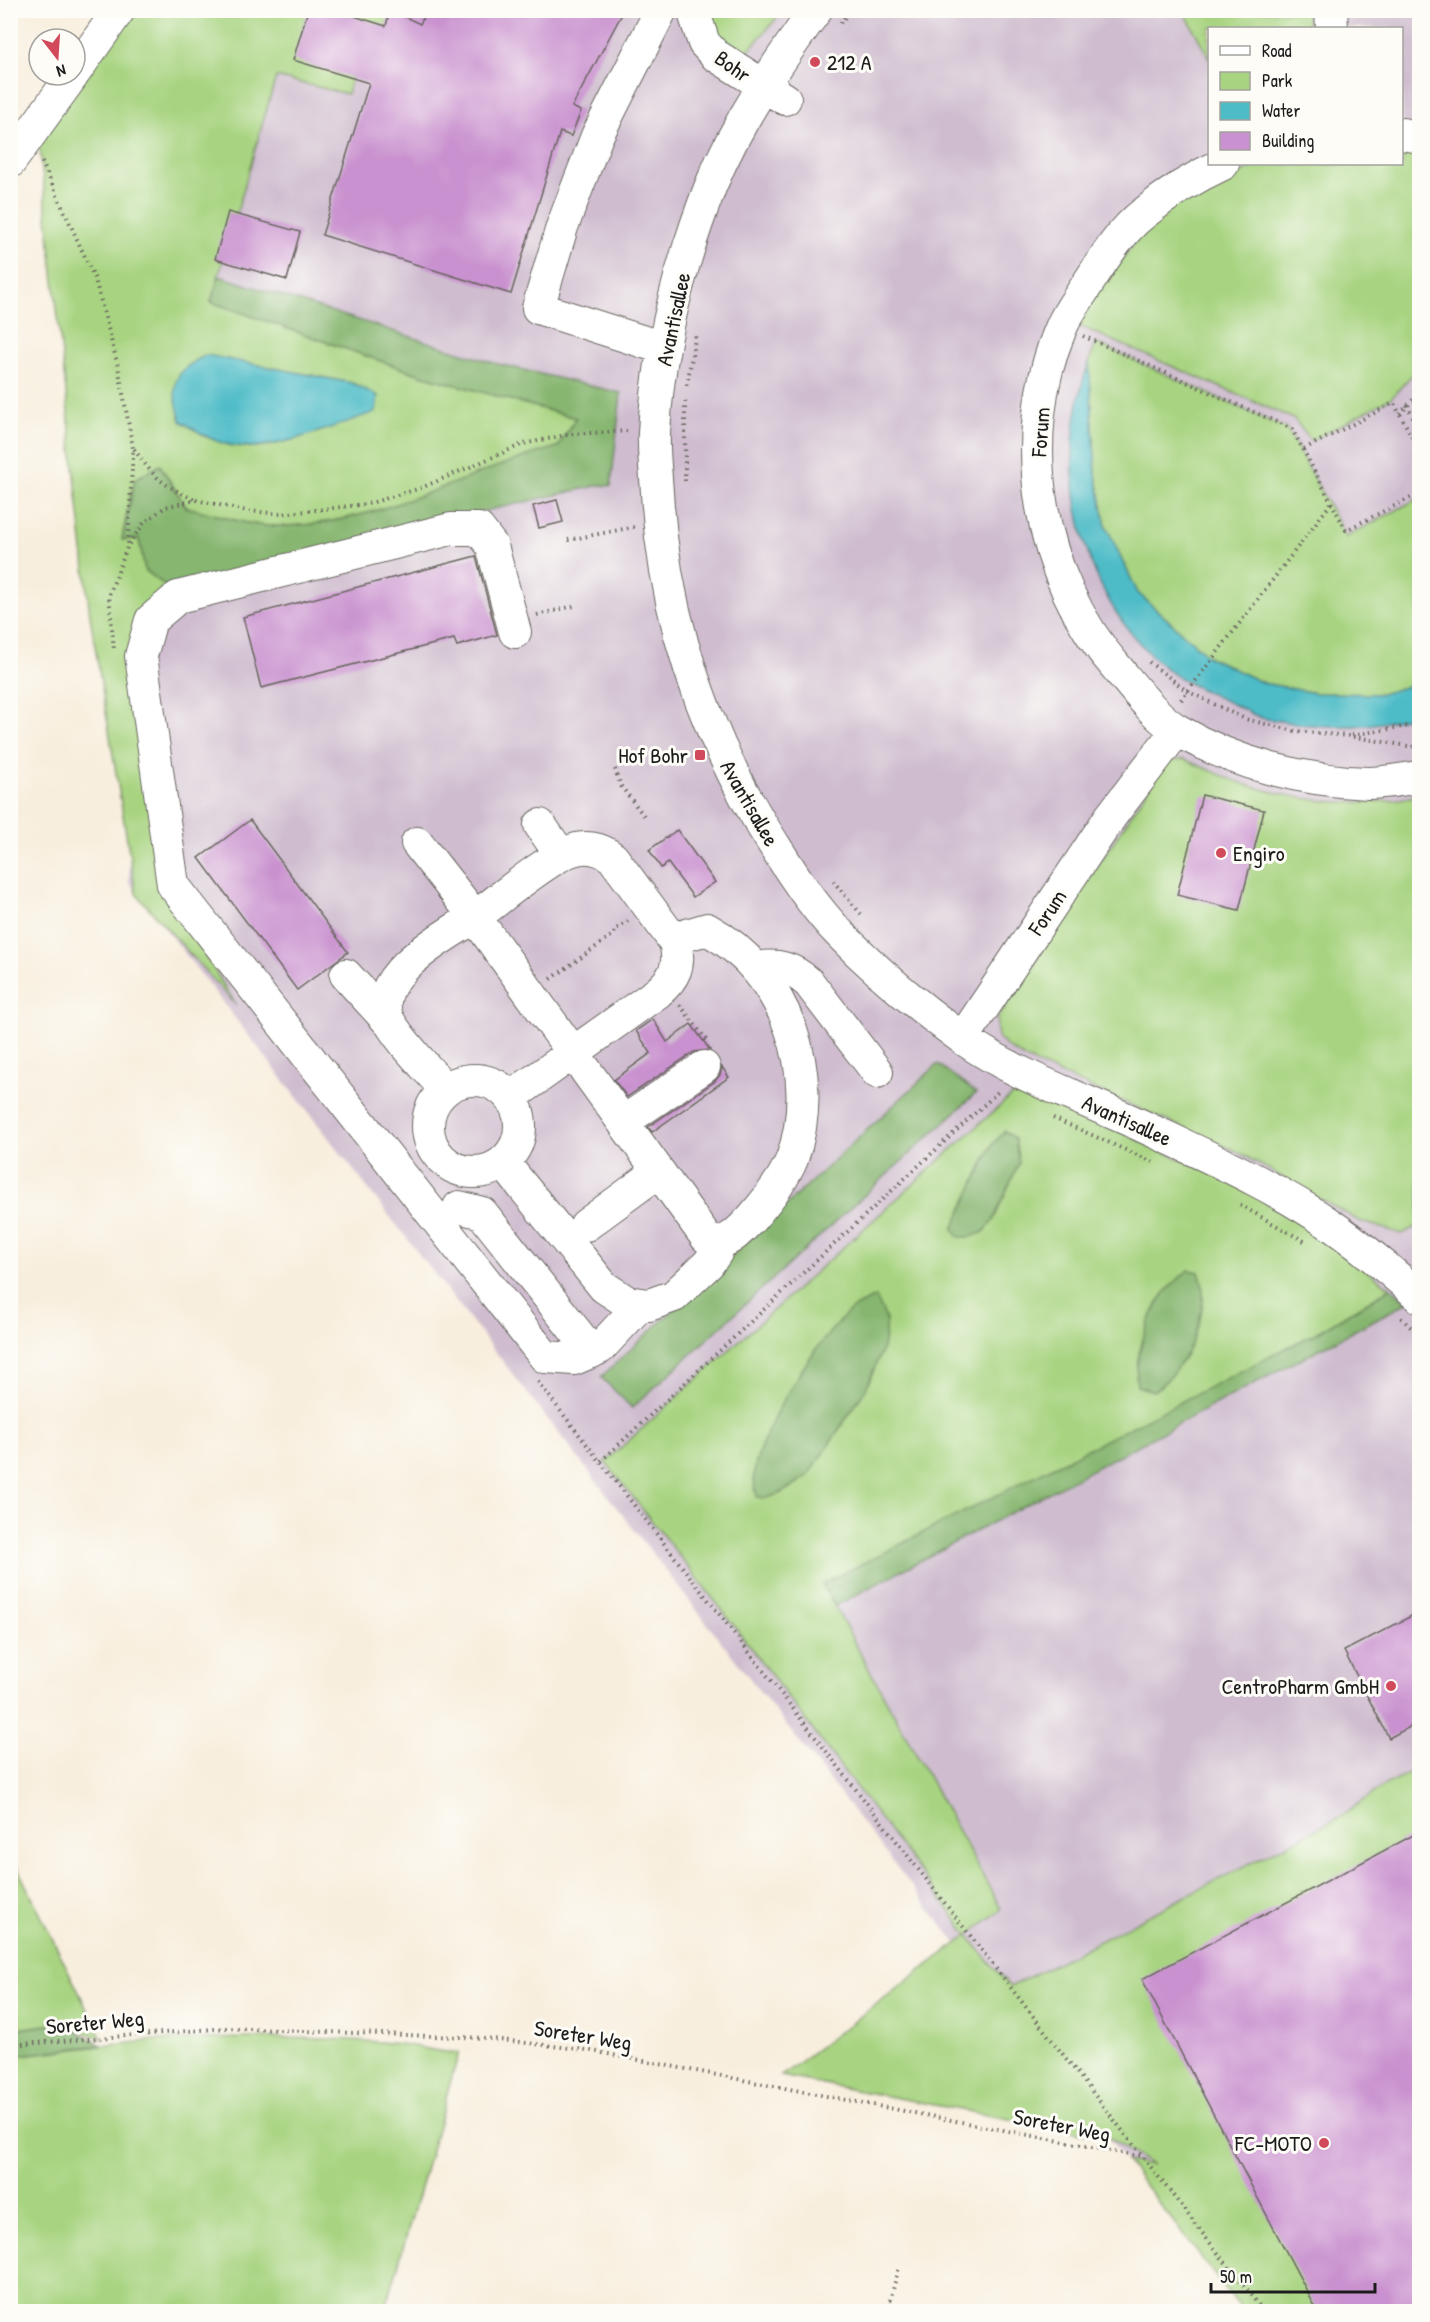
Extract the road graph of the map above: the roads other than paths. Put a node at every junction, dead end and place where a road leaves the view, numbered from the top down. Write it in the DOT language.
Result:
graph roads {
  1 [pos="119,10"];
  2 [pos="661,10"];
  3 [pos="693,10"];
  4 [pos="1330,10"];
  5 [pos="827,18"];
  6 [pos="1332,27"];
  7 [pos="87,56"];
  8 [pos="65,87"];
  9 [pos="773,93"];
  10 [pos="1403,134"];
  11 [pos="1419,137"];
  12 [pos="10,162"];
  13 [pos="1220,165"];
  14 [pos="663,348"];
  15 [pos="515,632"];
  16 [pos="1177,730"];
  17 [pos="1419,777"];
  18 [pos="540,825"];
  19 [pos="417,843"];
  20 [pos="561,855"];
  21 [pos="475,917"];
  22 [pos="673,939"];
  23 [pos="756,968"];
  24 [pos="963,1038"];
  25 [pos="573,1053"];
  26 [pos="706,1054"];
  27 [pos="877,1071"];
  28 [pos="445,1089"];
  29 [pos="511,1097"];
  30 [pos="623,1122"];
  31 [pos="503,1162"];
  32 [pos="463,1171"];
  33 [pos="658,1172"];
  34 [pos="449,1215"];
  35 [pos="586,1225"];
  36 [pos="717,1242"];
  37 [pos="1407,1305"];
  38 [pos="639,1306"];
  1 -- 7 [label="street"];
  2 -- 14 [label="street"];
  3 -- 9 [label="street, Bohr"];
  4 -- 6 [label="street"];
  5 -- 9 [label="street, Avantisallee"];
  8 -- 12 [label="street"];
  9 -- 14 [label="street, Avantisallee"];
  10 -- 11 [label="street"];
  13 -- 16 [label="street, Forum"];
  14 -- 24 [label="street, Avantisallee"];
  15 -- 34 [label="street"];
  16 -- 17 [label="street, Forum"];
  16 -- 24 [label="street, Forum"];
  18 -- 20 [label="street"];
  19 -- 21 [label="street"];
  20 -- 21 [label="street"];
  20 -- 22 [label="street"];
  21 -- 25 [label="street"];
  21 -- 28 [label="street"];
  22 -- 23 [label="street"];
  22 -- 25 [label="street"];
  23 -- 27 [label="street"];
  23 -- 36 [label="street"];
  24 -- 37 [label="street, Avantisallee"];
  25 -- 29 [label="street"];
  25 -- 30 [label="street"];
  26 -- 30 [label="street"];
  28 -- 29 [label="street"];
  28 -- 32 [label="street"];
  29 -- 31 [label="street"];
  30 -- 33 [label="street"];
  31 -- 32 [label="street"];
  31 -- 38 [label="street"];
  32 -- 34 [label="street"];
  33 -- 35 [label="street"];
  33 -- 36 [label="street"];
  34 -- 38 [label="street"];
  36 -- 38 [label="street"];
}
